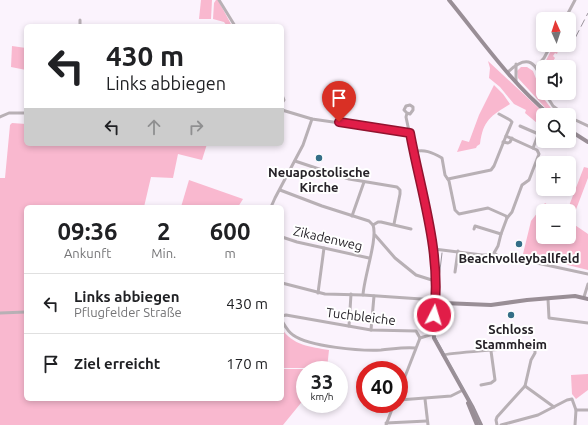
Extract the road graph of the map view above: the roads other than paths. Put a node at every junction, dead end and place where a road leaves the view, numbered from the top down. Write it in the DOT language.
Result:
graph roads {
  1 [pos="219,0"];
  2 [pos="449,0"];
  3 [pos="575,0"];
  4 [pos="569,12"];
  5 [pos="80,20"];
  6 [pos="80,24"];
  7 [pos="233,24"];
  8 [pos="516,64"];
  9 [pos="536,67"];
  10 [pos="508,72"];
  11 [pos="516,82"];
  12 [pos="549,100"];
  13 [pos="542,108"];
  14 [pos="556,108"];
  15 [pos="284,111"];
  16 [pos="24,112"];
  17 [pos="407,113"];
  18 [pos="499,114"];
  19 [pos="0,117"];
  20 [pos="312,119"];
  21 [pos="576,120"];
  22 [pos="520,126"];
  23 [pos="588,126"];
  24 [pos="536,132"];
  25 [pos="410,133"];
  26 [pos="576,134"];
  27 [pos="506,136"];
  28 [pos="512,138"];
  29 [pos="536,140"];
  30 [pos="503,142"];
  31 [pos="588,142"];
  32 [pos="533,148"];
  33 [pos="413,152"];
  34 [pos="295,161"];
  35 [pos="448,179"];
  36 [pos="364,182"];
  37 [pos="280,190"];
  38 [pos="273,205"];
  39 [pos="352,216"];
  40 [pos="507,218"];
  41 [pos="394,224"];
  42 [pos="373,225"];
  43 [pos="473,227"];
  44 [pos="411,229"];
  45 [pos="375,234"];
  46 [pos="501,234"];
  47 [pos="284,239"];
  48 [pos="324,248"];
  49 [pos="434,248"];
  50 [pos="458,252"];
  51 [pos="494,253"];
  52 [pos="369,258"];
  53 [pos="457,272"];
  54 [pos="588,274"];
  55 [pos="435,281"];
  56 [pos="284,284"];
  57 [pos="588,284"];
  58 [pos="318,293"];
  59 [pos="351,294"];
  60 [pos="363,295"];
  61 [pos="374,296"];
  62 [pos="586,298"];
  63 [pos="548,299"];
  64 [pos="436,300"];
  65 [pos="24,312"];
  66 [pos="0,313"];
  67 [pos="284,316"];
  68 [pos="588,322"];
  69 [pos="284,324"];
  70 [pos="349,326"];
  71 [pos="371,330"];
  72 [pos="433,334"];
  73 [pos="420,338"];
  74 [pos="416,348"];
  75 [pos="491,351"];
  76 [pos="443,355"];
  77 [pos="408,369"];
  78 [pos="481,384"];
  79 [pos="525,386"];
  80 [pos="463,390"];
  81 [pos="467,398"];
  82 [pos="425,399"];
  83 [pos="408,400"];
  84 [pos="554,407"];
  85 [pos="576,410"];
  86 [pos="588,410"];
  87 [pos="390,413"];
  88 [pos="427,421"];
  89 [pos="386,424"];
  90 [pos="428,425"];
  91 [pos="477,425"];
  92 [pos="481,425"];
  93 [pos="497,425"];
  94 [pos="500,425"];
  95 [pos="575,425"];
  1 -- 7 [label="street"];
  2 -- 10 [label="street"];
  3 -- 4 [label="street"];
  5 -- 6 [label="street"];
  8 -- 9 [label="street"];
  8 -- 10 [label="street"];
  8 -- 11 [label="street"];
  10 -- 11 [label="street"];
  11 -- 13 [label="street"];
  12 -- 14 [label="street"];
  15 -- 20 [label="street"];
  16 -- 19 [label="street"];
  17 -- 25 [label="street"];
  18 -- 27 [label="street"];
  20 -- 25 [label="street"];
  20 -- 34 [label="street"];
  21 -- 23 [label="street"];
  22 -- 24 [label="street"];
  25 -- 33 [label="street"];
  26 -- 31 [label="street"];
  27 -- 28 [label="street"];
  27 -- 30 [label="street"];
  28 -- 30 [label="street"];
  28 -- 32 [label="street"];
  29 -- 32 [label="street"];
  30 -- 35 [label="street"];
  32 -- 40 [label="street"];
  33 -- 35 [label="street"];
  33 -- 49 [label="street"];
  34 -- 36 [label="street"];
  34 -- 37 [label="street"];
  35 -- 40 [label="street"];
  36 -- 39 [label="street"];
  36 -- 41 [label="street"];
  37 -- 38 [label="street"];
  37 -- 39 [label="street"];
  39 -- 42 [label="street"];
  40 -- 46 [label="street"];
  41 -- 42 [label="street"];
  41 -- 44 [label="street"];
  42 -- 45 [label="street"];
  43 -- 46 [label="street"];
  45 -- 52 [label="street"];
  45 -- 55 [label="street"];
  46 -- 51 [label="street"];
  47 -- 48 [label="street, Zikadenweg"];
  48 -- 52 [label="street, Zikadenweg"];
  48 -- 58 [label="street"];
  49 -- 50 [label="street"];
  49 -- 55 [label="street"];
  50 -- 51 [label="street"];
  50 -- 53 [label="street"];
  51 -- 54 [label="street"];
  52 -- 60 [label="street"];
  55 -- 64 [label="street"];
  56 -- 58 [label="street"];
  57 -- 62 [label="street"];
  58 -- 59 [label="street"];
  59 -- 60 [label="street"];
  59 -- 70 [label="street"];
  60 -- 61 [label="street"];
  61 -- 64 [label="street"];
  61 -- 71 [label="street"];
  62 -- 63 [label="street"];
  63 -- 64 [label="street"];
  63 -- 68 [label="street"];
  64 -- 72 [label="street"];
  65 -- 66 [label="street"];
  67 -- 70 [label="street, Tuchbleiche"];
  69 -- 74 [label="street"];
  70 -- 71 [label="street, Tuchbleiche"];
  71 -- 73 [label="street, Tuchbleiche"];
  72 -- 73 [label="street"];
  72 -- 76 [label="street"];
  73 -- 74 [label="street"];
  74 -- 77 [label="street"];
  75 -- 76 [label="street"];
  75 -- 78 [label="street"];
  75 -- 79 [label="street"];
  76 -- 80 [label="street"];
  79 -- 84 [label="street"];
  79 -- 93 [label="street"];
  80 -- 81 [label="street"];
  80 -- 82 [label="street"];
  81 -- 91 [label="street"];
  81 -- 92 [label="street"];
  82 -- 83 [label="street"];
  82 -- 88 [label="street"];
  84 -- 85 [label="street"];
  84 -- 94 [label="street"];
  85 -- 86 [label="street"];
  85 -- 95 [label="street"];
  87 -- 89 [label="street"];
  88 -- 89 [label="street"];
  88 -- 90 [label="street"];
}
